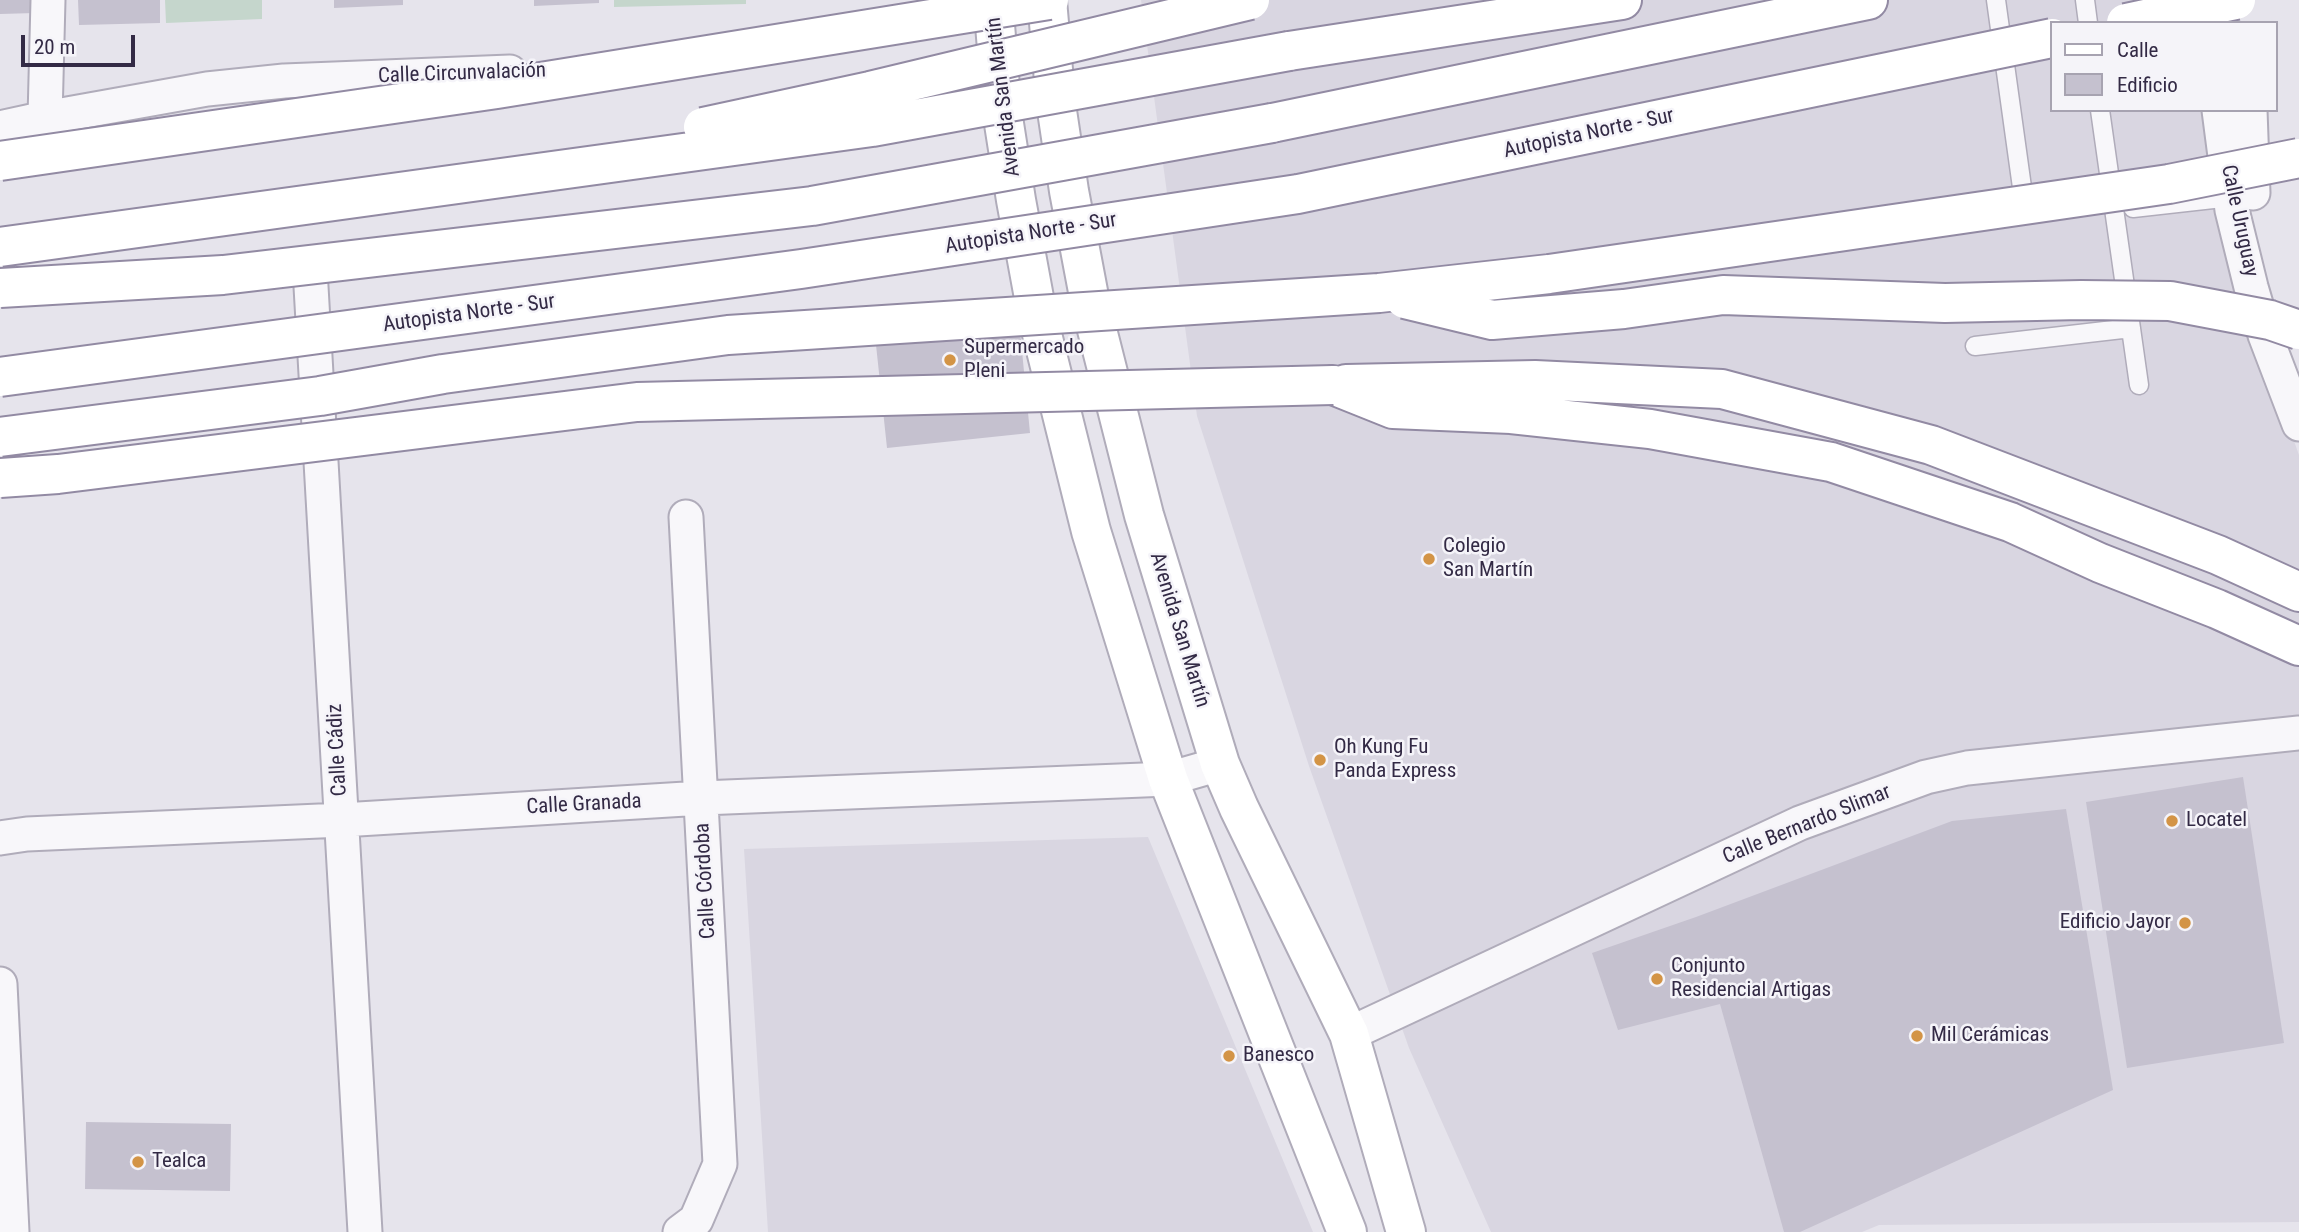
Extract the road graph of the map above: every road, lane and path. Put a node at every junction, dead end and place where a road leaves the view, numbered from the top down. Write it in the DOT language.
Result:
graph roads {
  1 [pos="48,0"];
  2 [pos="1048,0"];
  3 [pos="1250,0"];
  4 [pos="1622,0"];
  5 [pos="1868,0"];
  6 [pos="1996,0"];
  7 [pos="2085,0"];
  8 [pos="2205,0"];
  9 [pos="2236,0"];
  10 [pos="994,16"];
  11 [pos="2088,21"];
  12 [pos="2136,21"];
  13 [pos="2208,21"];
  14 [pos="2240,21"];
  15 [pos="2050,38"];
  16 [pos="2100,112"];
  17 [pos="2220,112"];
  18 [pos="2250,112"];
  19 [pos="45,118"];
  20 [pos="0,128"];
  21 [pos="2299,158"];
  22 [pos="0,161"];
  23 [pos="409,191"];
  24 [pos="2231,197"];
  25 [pos="2114,210"];
  26 [pos="2026,220"];
  27 [pos="1941,229"];
  28 [pos="0,247"];
  29 [pos="310,269"];
  30 [pos="2251,287"];
  31 [pos="0,288"];
  32 [pos="1379,293"];
  33 [pos="2131,328"];
  34 [pos="2299,330"];
  35 [pos="1975,346"];
  36 [pos="0,377"];
  37 [pos="1333,385"];
  38 [pos="2139,385"];
  39 [pos="2299,424"];
  40 [pos="0,437"];
  41 [pos="0,478"];
  42 [pos="686,517"];
  43 [pos="2299,592"];
  44 [pos="2299,646"];
  45 [pos="2299,733"];
  46 [pos="1220,764"];
  47 [pos="1168,779"];
  48 [pos="702,798"];
  49 [pos="342,820"];
  50 [pos="0,838"];
  51 [pos="0,984"];
  52 [pos="1349,1034"];
  53 [pos="12,1232"];
  54 [pos="365,1232"];
  55 [pos="680,1232"];
  56 [pos="1347,1232"];
  57 [pos="1406,1232"];
  1 -- 19 [label="street"];
  2 -- 22 [label="main road, bridge"];
  2 -- 46 [label="main road, Avenida San Martín"];
  3 -- 23 [label="main road, bridge"];
  4 -- 23 [label="main road, bridge"];
  5 -- 31 [label="main road, bridge"];
  6 -- 26 [label="lane"];
  7 -- 11 [label="lane"];
  8 -- 13 [label="street"];
  9 -- 12 [label="main road, bridge"];
  9 -- 14 [label="street"];
  10 -- 19 [label="street, Calle Circunvalación"];
  10 -- 47 [label="main road, Avenida San Martín"];
  15 -- 36 [label="main road, Autopista Norte - Sur, bridge"];
  16 -- 25 [label="lane"];
  17 -- 24 [label="street, Calle Uruguay"];
  18 -- 30 [label="street, Calle Uruguay"];
  19 -- 20 [label="street, Calle Circunvalación"];
  21 -- 32 [label="main road, bridge"];
  23 -- 28 [label="main road, bridge"];
  24 -- 25 [label="lane"];
  24 -- 30 [label="street, Calle Uruguay"];
  25 -- 26 [label="lane"];
  25 -- 33 [label="lane"];
  26 -- 27 [label="lane"];
  29 -- 49 [label="street, Calle Cádiz"];
  30 -- 39 [label="street"];
  32 -- 34 [label="main road, bridge"];
  32 -- 40 [label="main road, bridge"];
  33 -- 35 [label="lane"];
  33 -- 38 [label="lane"];
  37 -- 41 [label="main road, bridge"];
  37 -- 43 [label="main road"];
  37 -- 44 [label="main road"];
  42 -- 48 [label="street, Calle Córdoba"];
  45 -- 52 [label="street, Calle Bernardo Slimar"];
  46 -- 47 [label="street, Calle Granada"];
  46 -- 52 [label="main road, Avenida San Martín"];
  47 -- 48 [label="street, Calle Granada"];
  47 -- 56 [label="main road, Avenida San Martín"];
  48 -- 49 [label="street, Calle Granada"];
  48 -- 55 [label="street, Calle Córdoba"];
  49 -- 50 [label="street, Calle Granada"];
  49 -- 54 [label="street, Calle Cádiz"];
  51 -- 53 [label="street"];
  52 -- 57 [label="main road, Avenida San Martín"];
}
